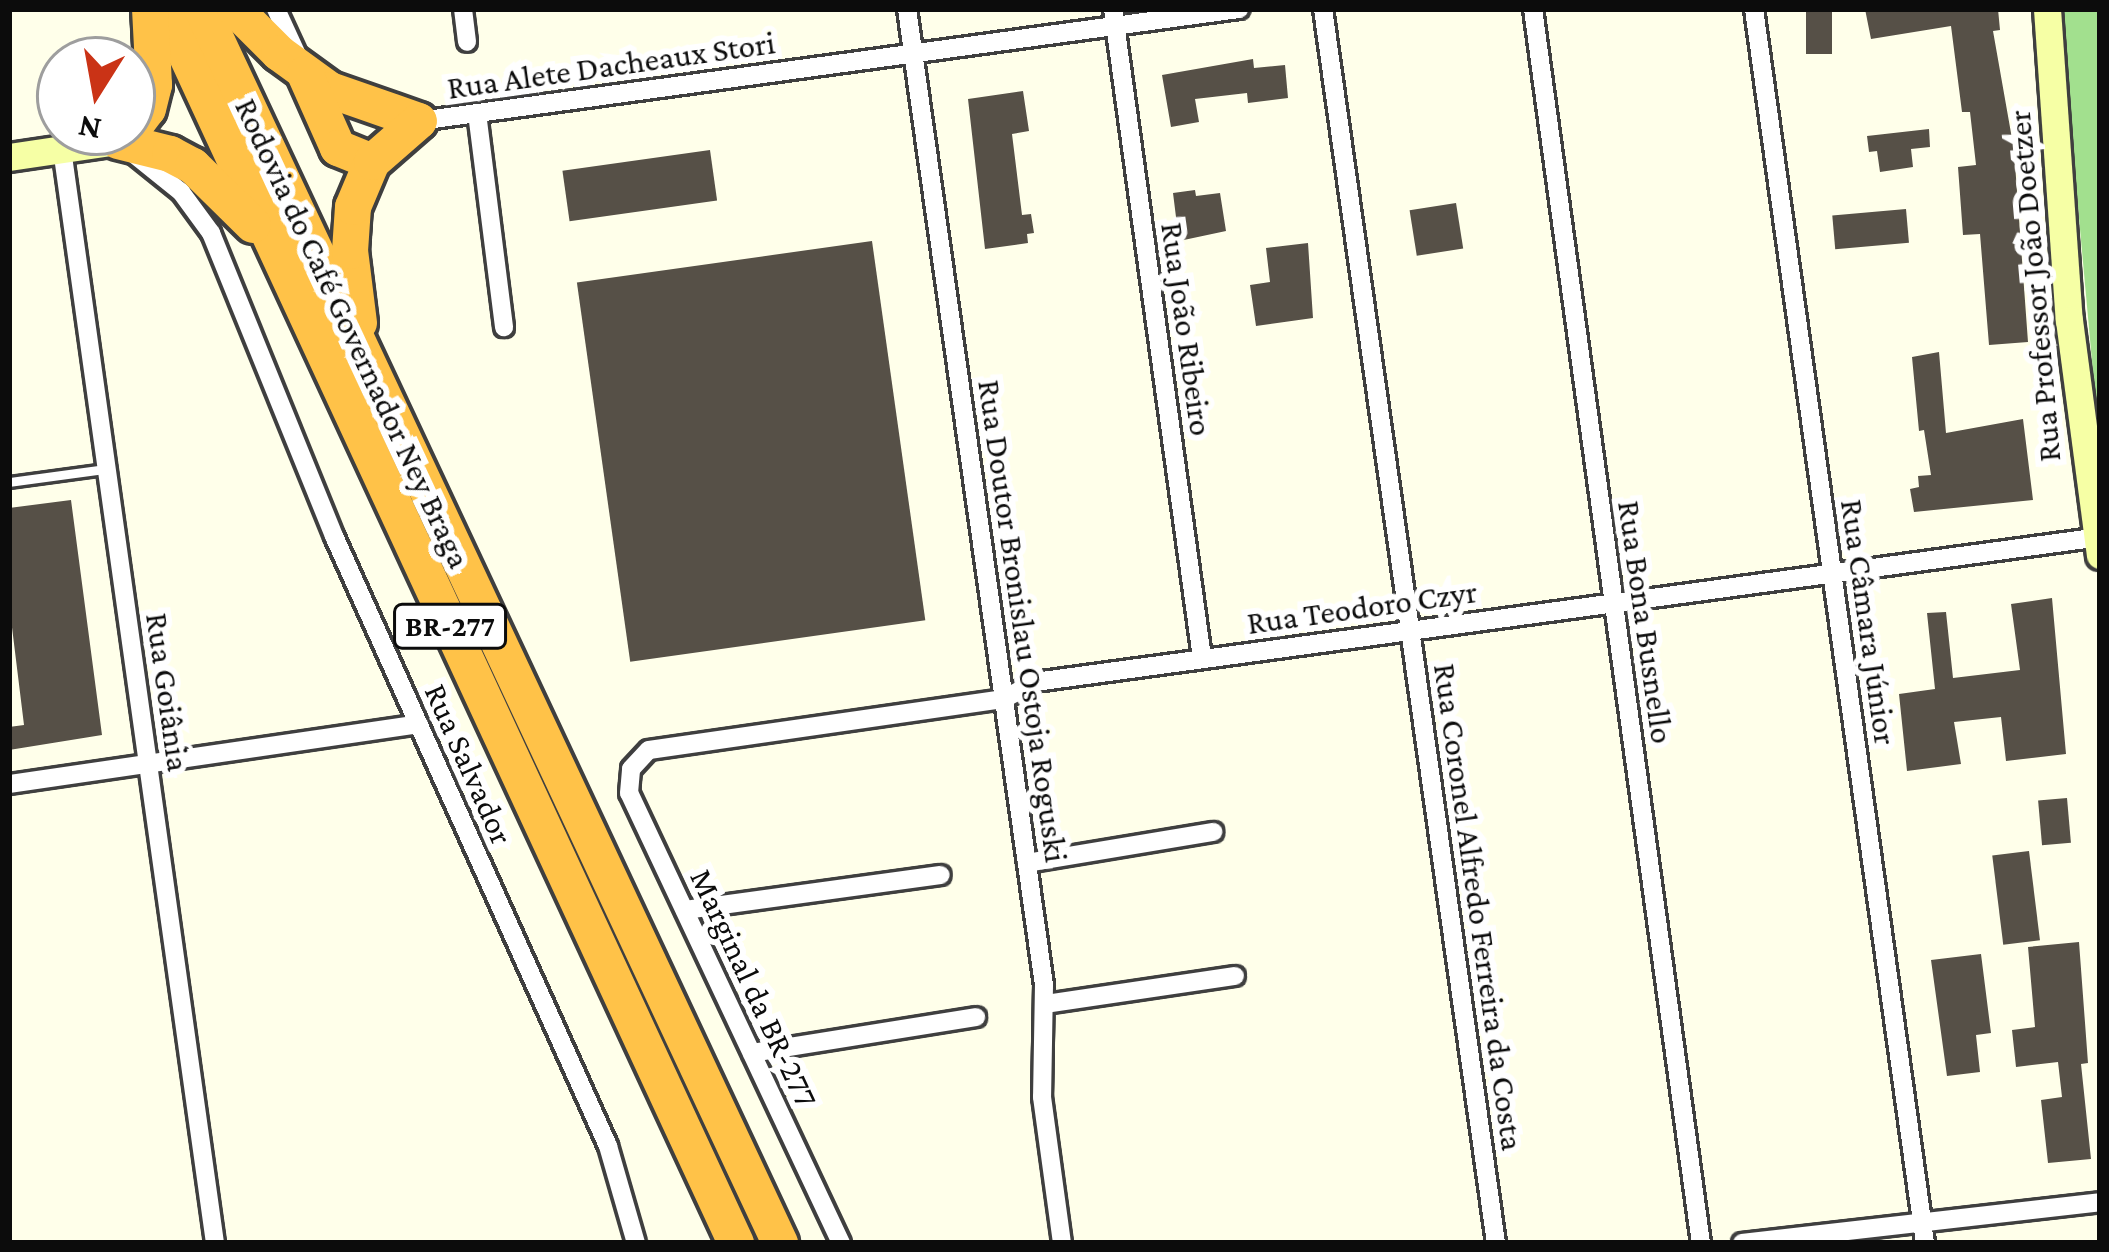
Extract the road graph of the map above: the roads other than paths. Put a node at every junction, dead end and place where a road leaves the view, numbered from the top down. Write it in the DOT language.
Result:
graph roads {
  1 [pos="165,9"];
  2 [pos="202,9"];
  3 [pos="235,9"];
  4 [pos="276,9"];
  5 [pos="463,9"];
  6 [pos="907,9"];
  7 [pos="1239,9"];
  8 [pos="1323,9"];
  9 [pos="1533,9"];
  10 [pos="1754,9"];
  11 [pos="2047,9"];
  12 [pos="1114,17"];
  13 [pos="467,42"];
  14 [pos="914,53"];
  15 [pos="305,74"];
  16 [pos="352,101"];
  17 [pos="477,113"];
  18 [pos="419,121"];
  19 [pos="156,148"];
  20 [pos="63,156"];
  21 [pos="147,156"];
  22 [pos="372,162"];
  23 [pos="277,251"];
  24 [pos="504,327"];
  25 [pos="362,356"];
  26 [pos="106,469"];
  27 [pos="9,482"];
  28 [pos="2099,543"];
  29 [pos="1832,574"];
  30 [pos="1613,603"];
  31 [pos="1410,631"];
  32 [pos="1202,658"];
  33 [pos="1004,699"];
  34 [pos="419,724"];
  35 [pos="639,757"];
  36 [pos="148,764"];
  37 [pos="9,784"];
  38 [pos="1213,832"];
  39 [pos="1027,863"];
  40 [pos="941,875"];
  41 [pos="685,910"];
  42 [pos="1235,976"];
  43 [pos="1045,1004"];
  44 [pos="976,1017"];
  45 [pos="752,1053"];
  46 [pos="2100,1202"];
  47 [pos="1924,1233"];
  48 [pos="215,1243"];
  49 [pos="636,1243"];
  50 [pos="736,1243"];
  51 [pos="780,1243"];
  52 [pos="842,1243"];
  53 [pos="1062,1243"];
  54 [pos="1496,1243"];
  55 [pos="1701,1243"];
  56 [pos="1742,1243"];
  1 -- 23 [label="highway, Rodovia do Café Governador Ney Braga / BR-277"];
  2 -- 25 [label="highway, Rodovia do Café Governador Ney Braga / BR-277"];
  3 -- 15 [label="highway"];
  4 -- 15 [label="street"];
  5 -- 13 [label="street"];
  6 -- 14 [label="street, Rua Doutor Bronislau Ostoja Roguski"];
  7 -- 12 [label="street, Rua Alete Dacheaux Stori"];
  8 -- 31 [label="street, Rua Coronel Alfredo Ferreira da Costa"];
  9 -- 30 [label="street, Rua Bona Busnello"];
  10 -- 29 [label="street, Rua Câmara Júnior"];
  11 -- 28 [label="main road, Rua Professor João Doetzer"];
  12 -- 14 [label="street, Rua Alete Dacheaux Stori"];
  12 -- 32 [label="street, Rua João Ribeiro"];
  14 -- 17 [label="street, Rua Alete Dacheaux Stori"];
  14 -- 33 [label="street, Rua Doutor Bronislau Ostoja Roguski"];
  15 -- 16 [label="highway"];
  15 -- 22 [label="highway"];
  16 -- 18 [label="highway"];
  16 -- 22 [label="highway"];
  17 -- 18 [label="street, Rua Alete Dacheaux Stori"];
  17 -- 24 [label="street"];
  18 -- 22 [label="highway"];
  19 -- 23 [label="highway"];
  20 -- 26 [label="street, Rua Goiânia"];
  21 -- 34 [label="street, Rua Salvador"];
  22 -- 25 [label="highway"];
  23 -- 50 [label="highway, Rodovia do Café Governador Ney Braga / BR-277"];
  25 -- 51 [label="highway, Rodovia do Café Governador Ney Braga / BR-277"];
  26 -- 27 [label="lane"];
  26 -- 36 [label="street, Rua Goiânia"];
  28 -- 29 [label="street, Rua Teodoro Czyr"];
  29 -- 30 [label="street, Rua Teodoro Czyr"];
  29 -- 47 [label="street, Rua Câmara Júnior"];
  30 -- 31 [label="street, Rua Teodoro Czyr"];
  30 -- 55 [label="street, Rua Bona Busnello"];
  31 -- 32 [label="street, Rua Teodoro Czyr"];
  31 -- 54 [label="street, Rua Coronel Alfredo Ferreira da Costa"];
  32 -- 33 [label="street, Rua Teodoro Czyr"];
  33 -- 35 [label="street, Rua Teodoro Czyr"];
  33 -- 39 [label="street, Rua Doutor Bronislau Ostoja Roguski"];
  34 -- 36 [label="street"];
  34 -- 49 [label="street, Rua Salvador"];
  35 -- 41 [label="street, Marginal da BR-277"];
  36 -- 37 [label="street"];
  36 -- 48 [label="street, Rua Goiânia"];
  38 -- 39 [label="street"];
  39 -- 43 [label="street, Rua Doutor Bronislau Ostoja Roguski"];
  40 -- 41 [label="street"];
  41 -- 45 [label="street, Marginal da BR-277"];
  42 -- 43 [label="street"];
  43 -- 53 [label="street, Rua Doutor Bronislau Ostoja Roguski"];
  44 -- 45 [label="street"];
  45 -- 52 [label="street, Marginal da BR-277"];
  46 -- 47 [label="street"];
  47 -- 56 [label="street"];
}
